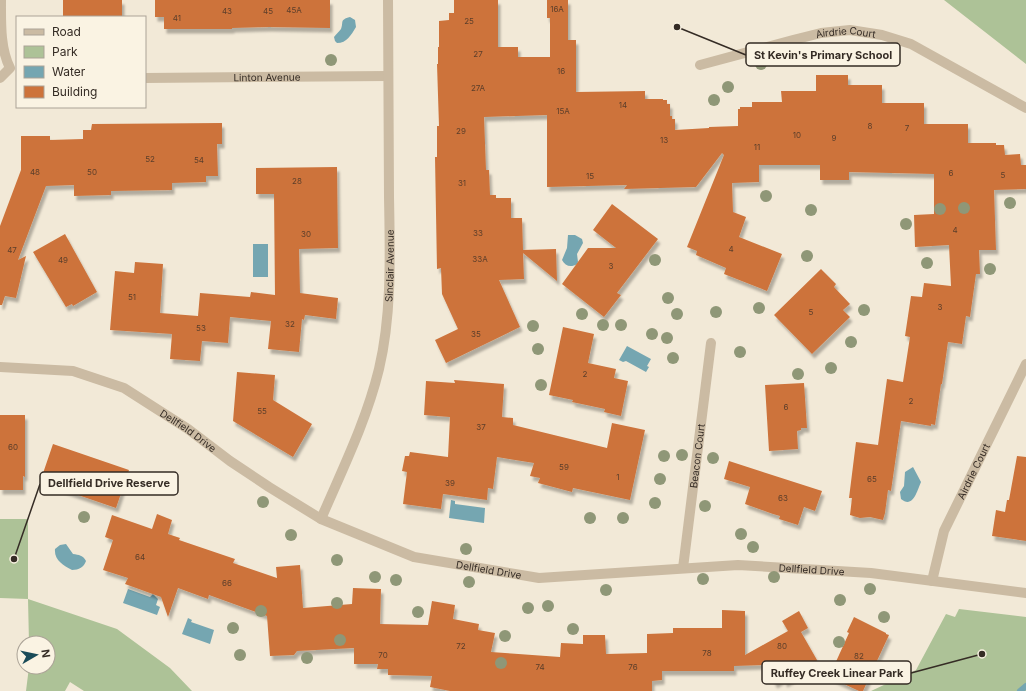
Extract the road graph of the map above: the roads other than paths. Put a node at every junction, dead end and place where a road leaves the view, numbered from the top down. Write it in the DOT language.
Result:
graph roads {
  1 [pos="1,0"];
  2 [pos="388,0"];
  3 [pos="700,65"];
  4 [pos="14,69"];
  5 [pos="388,76"];
  6 [pos="0,78"];
  7 [pos="146,78"];
  8 [pos="1026,108"];
  9 [pos="711,343"];
  10 [pos="1026,364"];
  11 [pos="0,367"];
  12 [pos="320,519"];
  13 [pos="683,568"];
  14 [pos="932,582"];
  15 [pos="1026,593"];
  1 -- 4 [label="street"];
  2 -- 5 [label="street, Sinclair Avenue"];
  3 -- 8 [label="street, Airdrie Court"];
  4 -- 6 [label="street"];
  5 -- 7 [label="street, Linton Avenue"];
  5 -- 12 [label="street, Sinclair Avenue"];
  9 -- 13 [label="street, Beacon Court"];
  10 -- 14 [label="street, Airdrie Court"];
  11 -- 12 [label="street, Dellfield Drive"];
  12 -- 13 [label="street, Dellfield Drive"];
  13 -- 14 [label="street, Dellfield Drive"];
  14 -- 15 [label="street, Dellfield Drive"];
}
